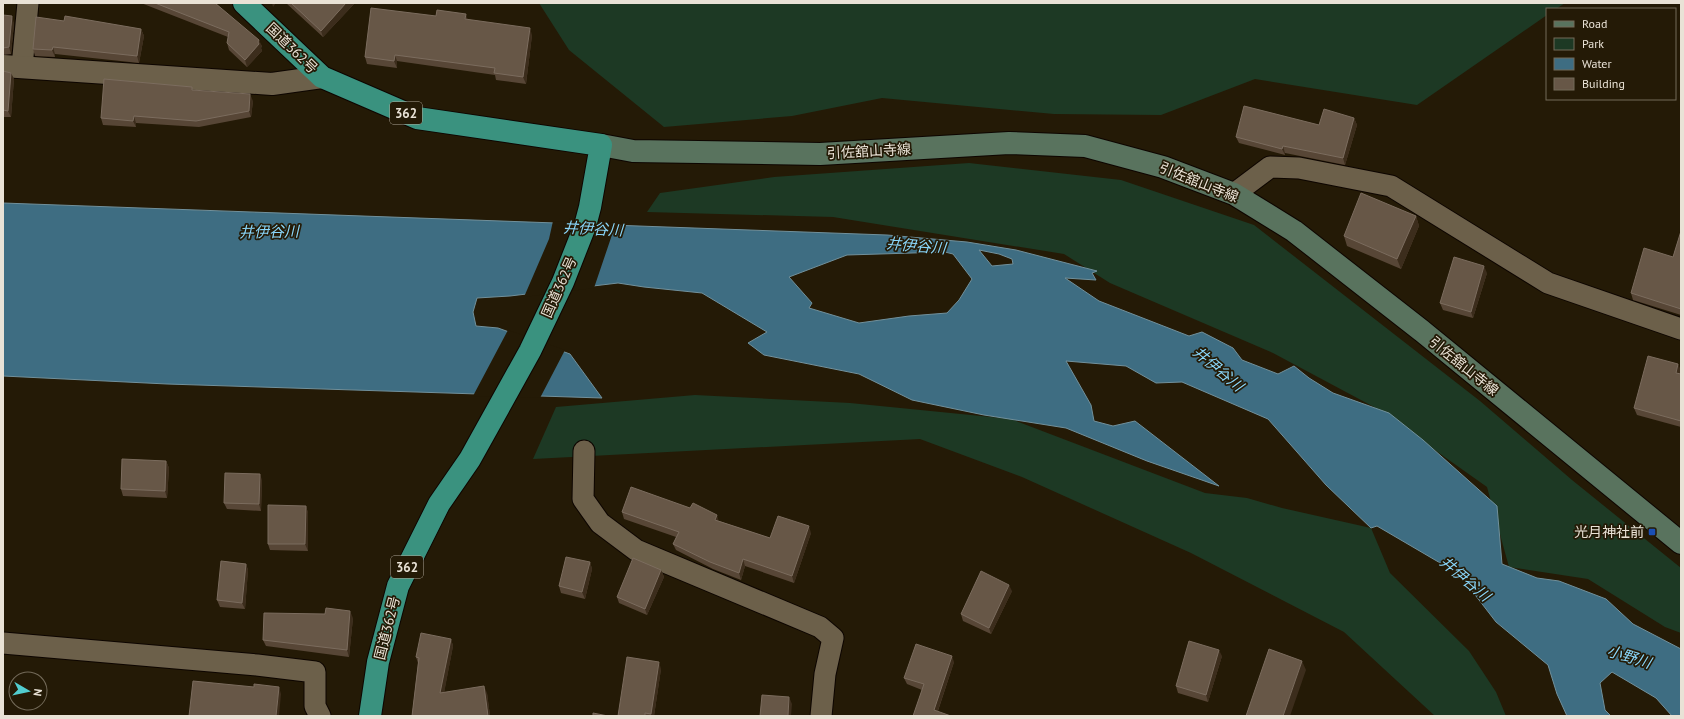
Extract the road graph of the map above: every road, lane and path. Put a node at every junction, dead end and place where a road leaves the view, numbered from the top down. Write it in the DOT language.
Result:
graph roads {
  1 [pos="28,3"];
  2 [pos="244,3"];
  3 [pos="12,66"];
  4 [pos="322,77"];
  5 [pos="601,145"];
  6 [pos="1234,194"];
  7 [pos="1681,329"];
  8 [pos="584,451"];
  9 [pos="1681,543"];
  10 [pos="3,644"];
  11 [pos="320,716"];
  12 [pos="370,716"];
  13 [pos="821,716"];
  1 -- 3 [label="street"];
  2 -- 4 [label="highway, 国道362号 / 362"];
  3 -- 4 [label="street"];
  4 -- 5 [label="highway, 国道362号 / 362"];
  5 -- 6 [label="main road, 引佐舘山寺線"];
  5 -- 12 [label="highway, 国道362号 / 362"];
  6 -- 7 [label="street"];
  6 -- 9 [label="main road, 引佐舘山寺線"];
  8 -- 13 [label="street"];
  10 -- 11 [label="street"];
}
